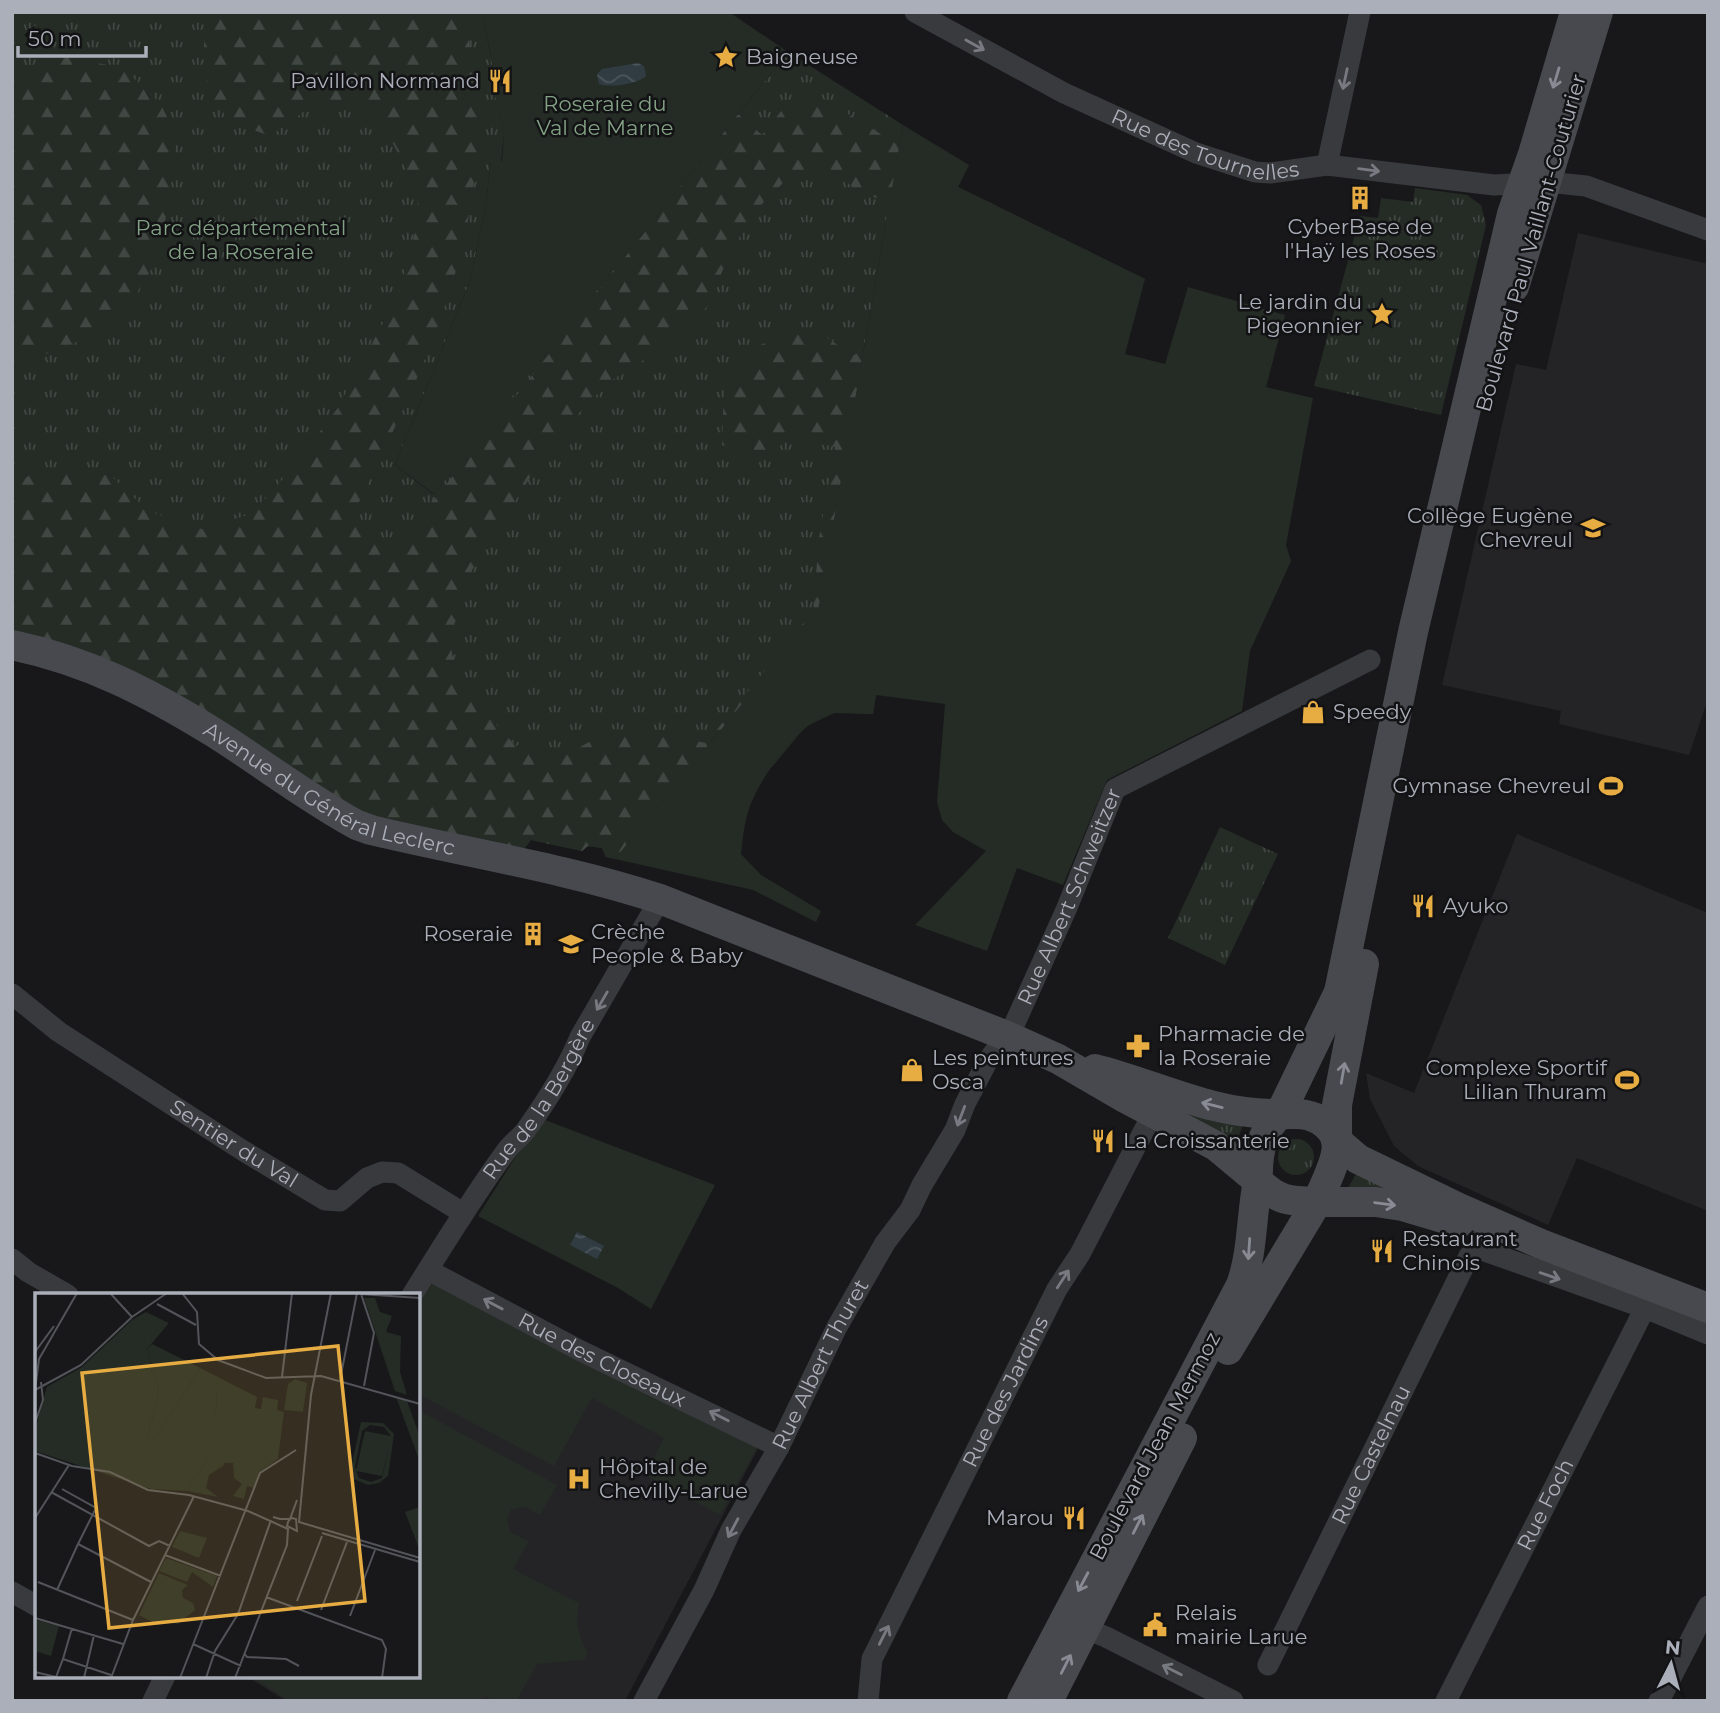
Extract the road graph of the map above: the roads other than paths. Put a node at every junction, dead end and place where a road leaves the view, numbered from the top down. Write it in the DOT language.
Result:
graph roads {
  1 [pos="915,12"];
  2 [pos="1360,12"];
  3 [pos="1575,12"];
  4 [pos="1598,12"];
  5 [pos="1327,165"];
  6 [pos="1534,183"];
  7 [pos="1708,230"];
  8 [pos="12,645"];
  9 [pos="1370,660"];
  10 [pos="1395,759"];
  11 [pos="660,899"];
  12 [pos="12,994"];
  13 [pos="1007,1036"];
  14 [pos="1157,1100"];
  15 [pos="1280,1114"];
  16 [pos="1336,1141"];
  17 [pos="1258,1181"];
  18 [pos="1317,1202"];
  19 [pos="463,1213"];
  20 [pos="1483,1241"];
  21 [pos="1541,1244"];
  22 [pos="12,1259"];
  23 [pos="428,1270"];
  24 [pos="65,1293"];
  25 [pos="413,1293"];
  26 [pos="1645,1308"];
  27 [pos="1708,1308"];
  28 [pos="1708,1334"];
  29 [pos="779,1447"];
  30 [pos="12,1592"];
  31 [pos="35,1605"];
  32 [pos="1708,1605"];
  33 [pos="1074,1624"];
  34 [pos="1268,1665"];
  35 [pos="164,1678"];
  36 [pos="153,1701"];
  37 [pos="644,1701"];
  38 [pos="868,1701"];
  39 [pos="1022,1701"];
  40 [pos="1048,1701"];
  41 [pos="1233,1701"];
  42 [pos="1446,1701"];
  43 [pos="1659,1701"];
  1 -- 5 [label="street, Rue des Tournelles, one-way"];
  2 -- 5 [label="street, one-way"];
  3 -- 6 [label="main road, Boulevard Paul Vaillant-Couturier, one-way"];
  4 -- 6 [label="main road, Boulevard Paul Vaillant-Couturier"];
  5 -- 6 [label="street, Rue des Tournelles, one-way"];
  6 -- 7 [label="street, Rue des Tournelles"];
  6 -- 10 [label="main road, Boulevard Paul Vaillant-Couturier"];
  8 -- 11 [label="main road, Avenue du Général Leclerc"];
  9 -- 13 [label="street, Rue Albert Schweitzer"];
  10 -- 15 [label="main road, Boulevard Jean Mermoz"];
  16 -- 10 [label="main road, Boulevard Jean Mermoz, one-way"];
  11 -- 13 [label="main road, Avenue du Général Leclerc"];
  11 -- 19 [label="street, Rue de la Bergère, one-way"];
  12 -- 19 [label="street, Sentier du Val"];
  13 -- 14 [label="main road, Avenue du Général Leclerc"];
  13 -- 29 [label="street, Rue Albert Thuret, one-way"];
  15 -- 14 [label="main road, one-way"];
  14 -- 17 [label="main road"];
  38 -- 14 [label="street, Rue des Jardins, one-way"];
  15 -- 16 [label="main road"];
  15 -- 17 [label="main road, Boulevard Jean Mermoz"];
  16 -- 18 [label="main road, Boulevard Jean Mermoz"];
  16 -- 21 [label="main road"];
  17 -- 18 [label="main road"];
  17 -- 33 [label="main road, Boulevard Jean Mermoz, one-way"];
  18 -- 20 [label="main road, one-way"];
  33 -- 18 [label="main road, Boulevard Jean Mermoz, one-way"];
  19 -- 23 [label="street, Rue de la Bergère"];
  20 -- 21 [label="main road"];
  20 -- 26 [label="street, one-way"];
  20 -- 34 [label="street, Rue Castelnau"];
  21 -- 27 [label="main road"];
  22 -- 24 [label="street"];
  23 -- 25 [label="street, Rue de la Bergère"];
  29 -- 23 [label="street, Rue des Closeaux, one-way"];
  26 -- 28 [label="street"];
  26 -- 42 [label="street, Rue Foch"];
  29 -- 37 [label="street, Rue Albert Thuret, one-way"];
  30 -- 31 [label="street"];
  32 -- 43 [label="street"];
  33 -- 39 [label="main road, Boulevard Jean Mermoz"];
  40 -- 33 [label="main road, Boulevard Jean Mermoz, one-way"];
  41 -- 33 [label="street, one-way"];
  35 -- 36 [label="street"];
}
